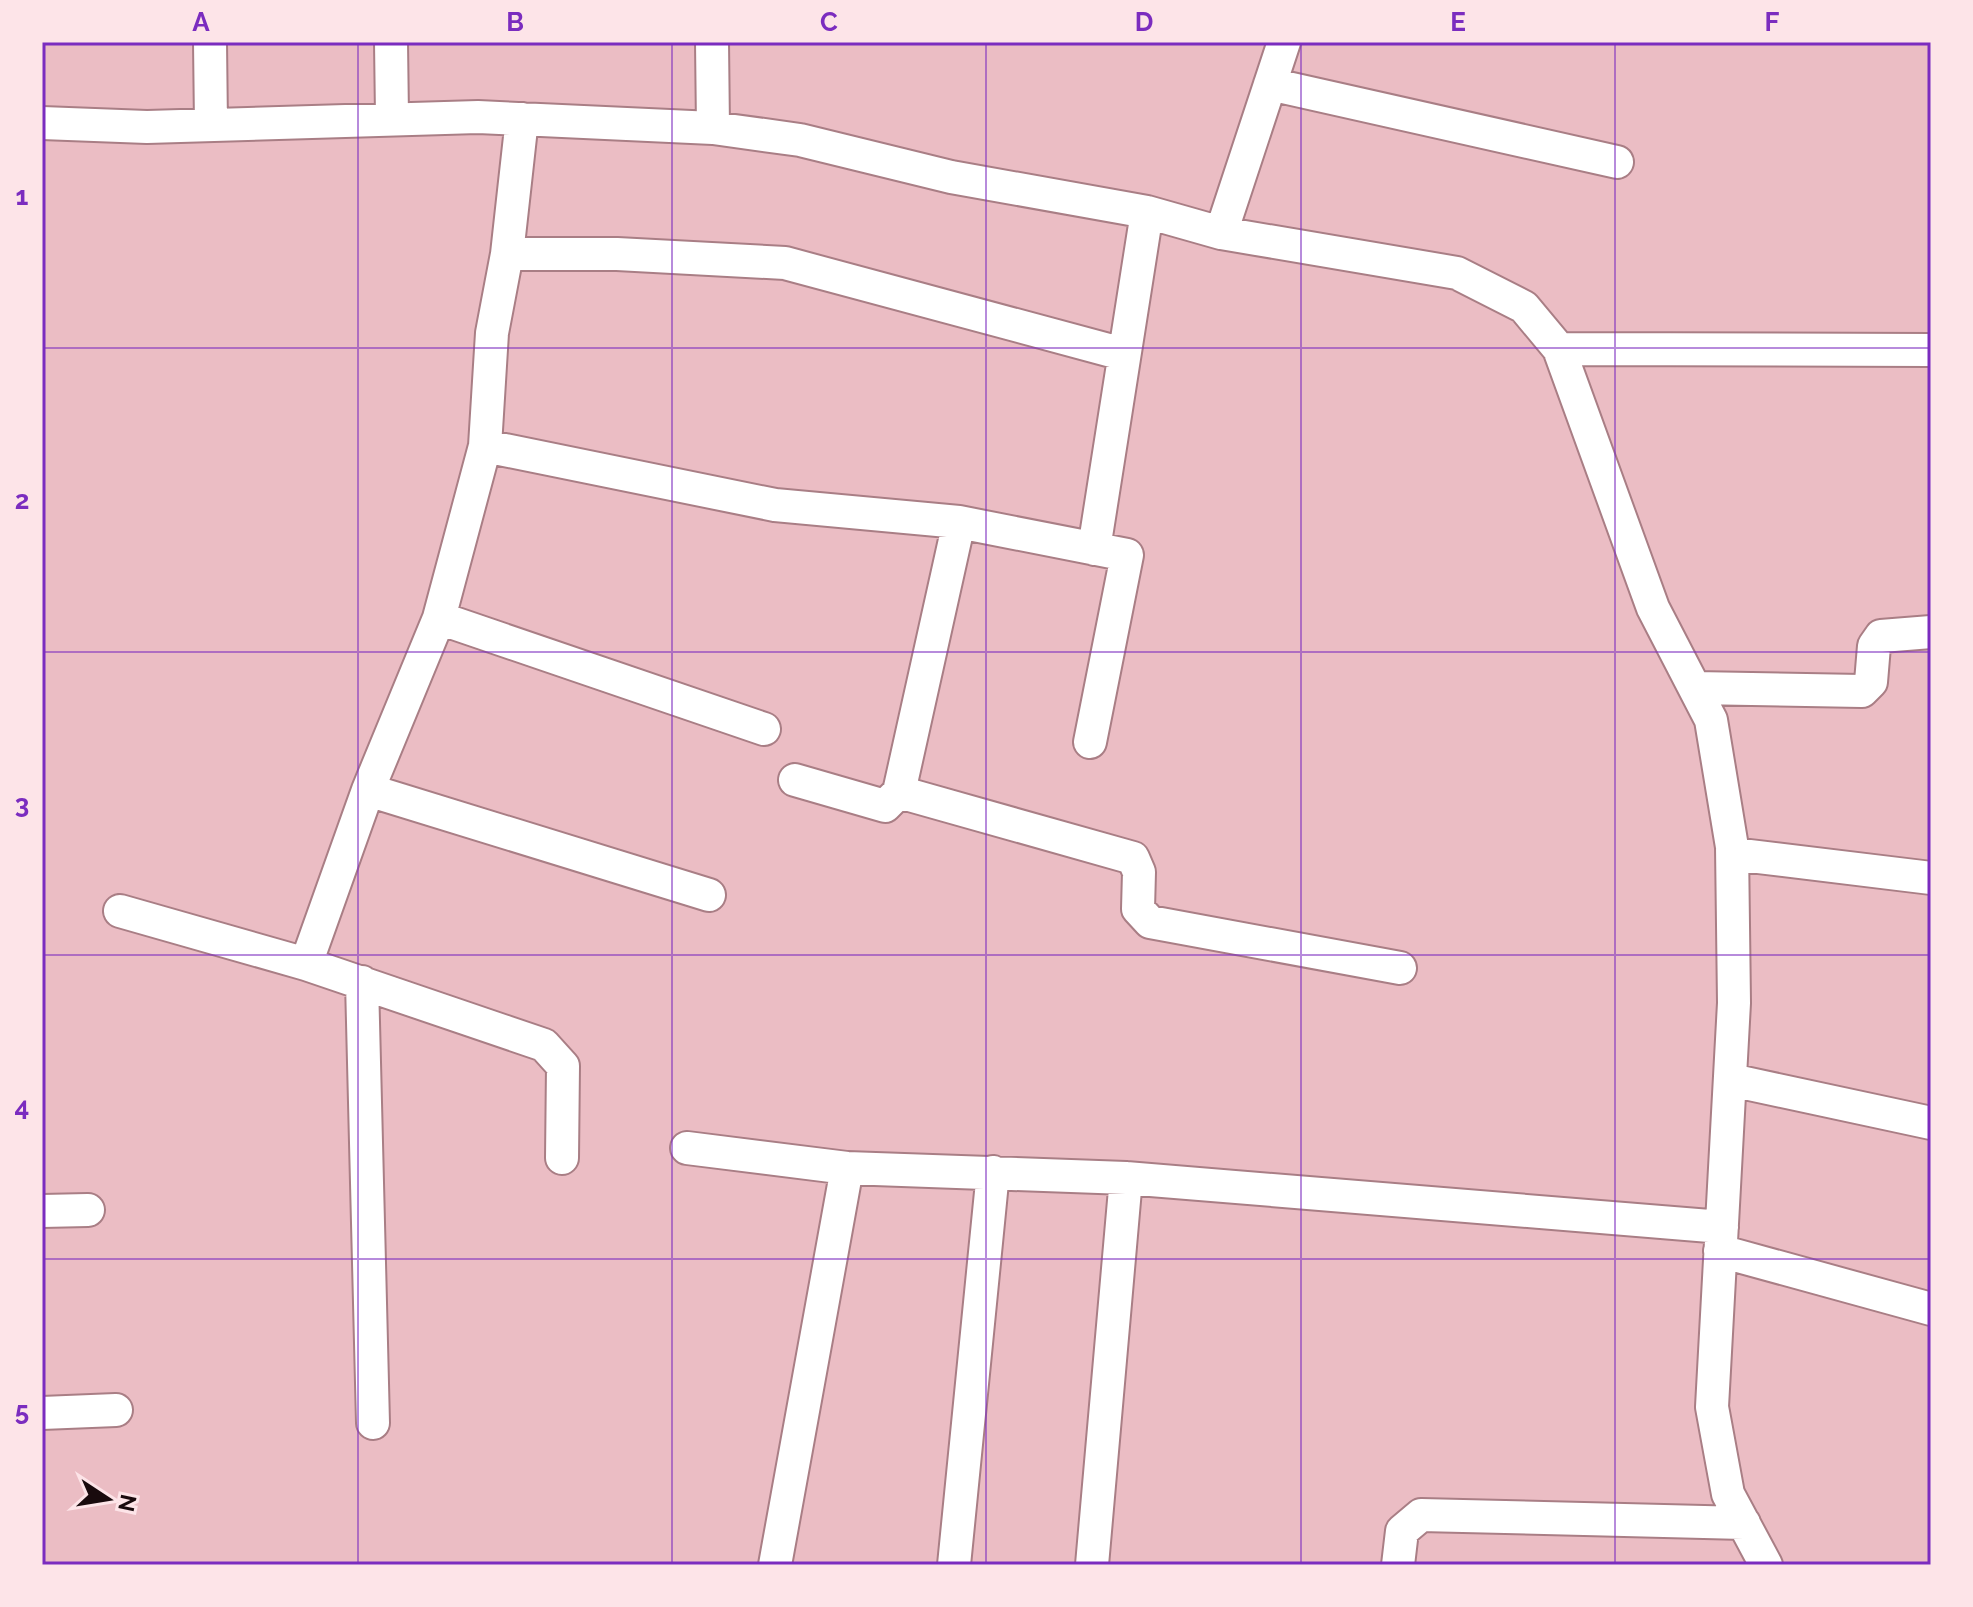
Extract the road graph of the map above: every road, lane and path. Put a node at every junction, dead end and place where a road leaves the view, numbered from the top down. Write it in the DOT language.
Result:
graph roads {
  1 [pos="210,42"];
  2 [pos="391,42"];
  3 [pos="712,42"];
  4 [pos="1284,42"];
  5 [pos="1270,84"];
  6 [pos="392,117"];
  7 [pos="522,119"];
  8 [pos="42,123"];
  9 [pos="211,125"];
  10 [pos="713,128"];
  11 [pos="1617,162"];
  12 [pos="1147,212"];
  13 [pos="1221,233"];
  14 [pos="507,254"];
  15 [pos="1559,349"];
  16 [pos="1931,350"];
  17 [pos="1123,354"];
  18 [pos="485,446"];
  19 [pos="959,522"];
  20 [pos="1094,549"];
  21 [pos="439,618"];
  22 [pos="1931,632"];
  23 [pos="1695,688"];
  24 [pos="764,729"];
  25 [pos="1090,742"];
  26 [pos="795,780"];
  27 [pos="368,790"];
  28 [pos="899,792"];
  29 [pos="1733,854"];
  30 [pos="1931,878"];
  31 [pos="709,895"];
  32 [pos="120,911"];
  33 [pos="306,964"];
  34 [pos="1400,968"];
  35 [pos="362,982"];
  36 [pos="1731,1080"];
  37 [pos="1931,1123"];
  38 [pos="687,1148"];
  39 [pos="562,1158"];
  40 [pos="847,1168"];
  41 [pos="993,1172"];
  42 [pos="1126,1178"];
  43 [pos="88,1210"];
  44 [pos="42,1211"];
  45 [pos="1721,1239"];
  46 [pos="1931,1309"];
  47 [pos="116,1410"];
  48 [pos="42,1413"];
  49 [pos="373,1423"];
  50 [pos="1744,1523"];
  51 [pos="775,1565"];
  52 [pos="954,1565"];
  53 [pos="1092,1565"];
  54 [pos="1398,1565"];
  55 [pos="1766,1565"];
  1 -- 9 [label="street"];
  2 -- 6 [label="street"];
  3 -- 10 [label="street"];
  4 -- 5 [label="street"];
  5 -- 11 [label="street"];
  5 -- 13 [label="street"];
  6 -- 7 [label="street"];
  6 -- 9 [label="street"];
  7 -- 10 [label="street"];
  7 -- 14 [label="street"];
  8 -- 9 [label="street"];
  10 -- 12 [label="street"];
  12 -- 13 [label="street"];
  12 -- 17 [label="street"];
  13 -- 15 [label="street"];
  14 -- 17 [label="street"];
  14 -- 18 [label="street"];
  15 -- 16 [label="street"];
  15 -- 23 [label="street"];
  17 -- 20 [label="street"];
  18 -- 19 [label="street"];
  18 -- 21 [label="street"];
  19 -- 20 [label="street"];
  19 -- 28 [label="street"];
  20 -- 25 [label="street"];
  21 -- 24 [label="street"];
  21 -- 27 [label="street"];
  22 -- 23 [label="street"];
  23 -- 29 [label="street"];
  26 -- 28 [label="street"];
  27 -- 31 [label="street"];
  27 -- 33 [label="street"];
  28 -- 34 [label="street"];
  29 -- 30 [label="street"];
  29 -- 36 [label="street"];
  32 -- 33 [label="street"];
  33 -- 35 [label="street"];
  35 -- 39 [label="street"];
  35 -- 49 [label="street"];
  36 -- 37 [label="street"];
  36 -- 45 [label="street"];
  38 -- 40 [label="street"];
  40 -- 41 [label="street"];
  40 -- 51 [label="street"];
  41 -- 42 [label="street"];
  41 -- 52 [label="street"];
  42 -- 45 [label="street"];
  42 -- 53 [label="street"];
  43 -- 44 [label="street"];
  45 -- 46 [label="street"];
  45 -- 50 [label="street"];
  47 -- 48 [label="street"];
  50 -- 54 [label="street"];
  50 -- 55 [label="street"];
}
